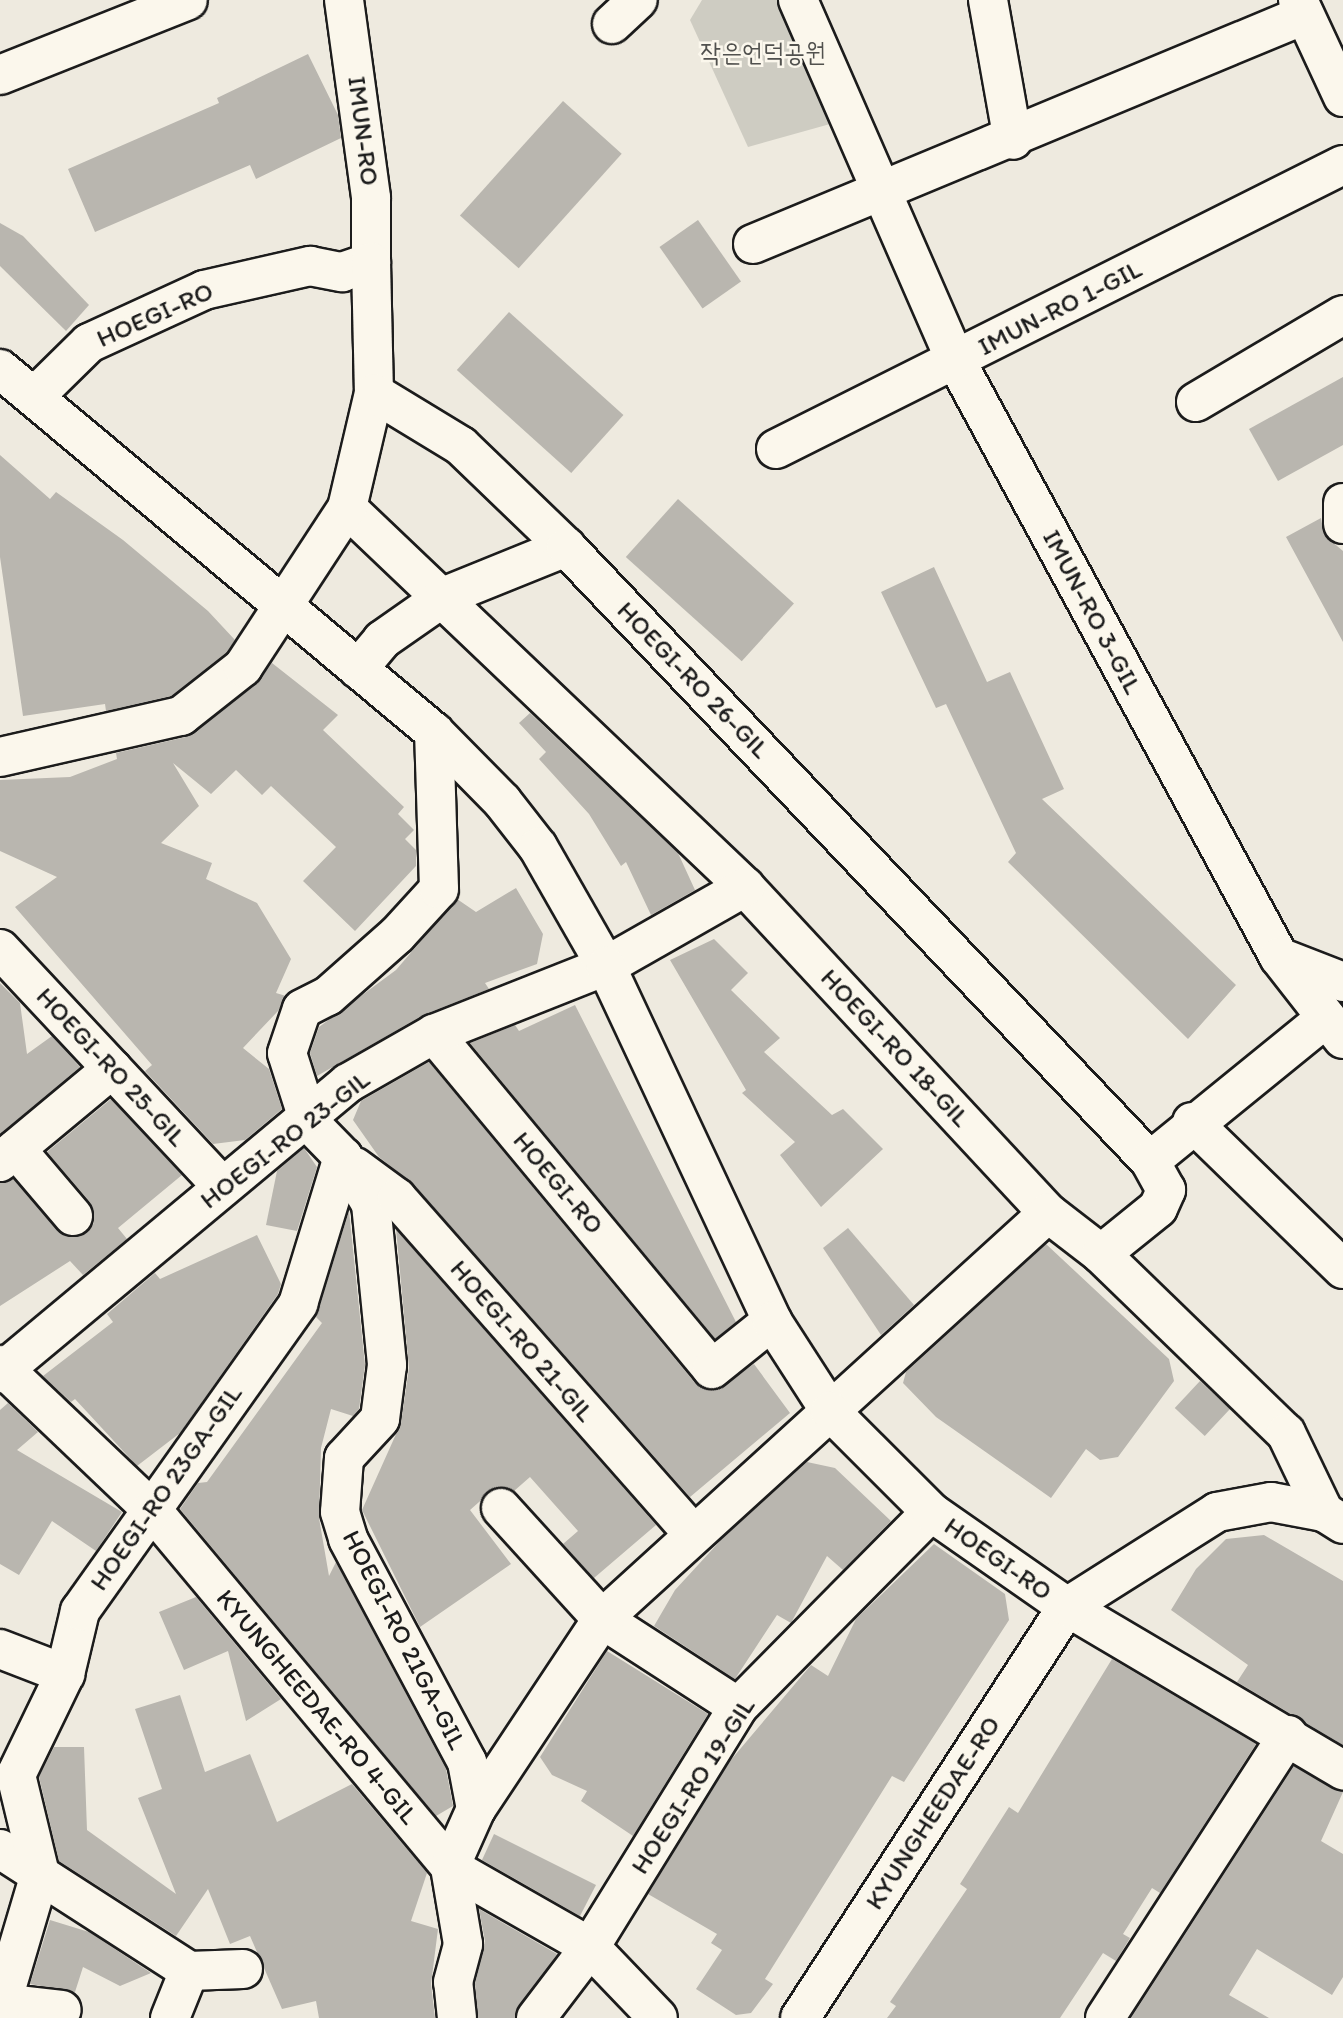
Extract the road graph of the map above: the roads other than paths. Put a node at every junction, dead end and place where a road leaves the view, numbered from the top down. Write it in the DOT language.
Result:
graph roads {
  1 [pos="188,0"];
  2 [pos="344,0"];
  3 [pos="988,0"];
  4 [pos="805,2"];
  5 [pos="1301,8"];
  6 [pos="7,79"];
  7 [pos="1343,97"];
  8 [pos="1013,140"];
  9 [pos="1343,165"];
  10 [pos="880,194"];
  11 [pos="753,244"];
  12 [pos="371,262"];
  13 [pos="1343,315"];
  14 [pos="956,361"];
  15 [pos="0,369"];
  16 [pos="374,393"];
  17 [pos="34,397"];
  18 [pos="1196,402"];
  19 [pos="776,449"];
  20 [pos="1343,503"];
  21 [pos="347,508"];
  22 [pos="1343,524"];
  23 [pos="566,547"];
  24 [pos="445,596"];
  25 [pos="282,601"];
  26 [pos="358,669"];
  27 [pos="434,732"];
  28 [pos="0,757"];
  29 [pos="745,887"];
  30 [pos="0,949"];
  31 [pos="1279,957"];
  32 [pos="607,966"];
  33 [pos="1343,982"];
  34 [pos="1335,1029"];
  35 [pos="435,1034"];
  36 [pos="112,1069"];
  37 [pos="309,1122"];
  38 [pos="1192,1122"];
  39 [pos="8,1155"];
  40 [pos="343,1157"];
  41 [pos="1150,1161"];
  42 [pos="221,1185"];
  43 [pos="1048,1213"];
  44 [pos="73,1216"];
  45 [pos="1101,1254"];
  46 [pos="1343,1269"];
  47 [pos="772,1321"];
  48 [pos="1,1369"];
  49 [pos="830,1411"];
  50 [pos="501,1508"];
  51 [pos="152,1510"];
  52 [pos="931,1512"];
  53 [pos="1334,1518"];
  54 [pos="693,1534"];
  55 [pos="1067,1607"];
  56 [pos="602,1619"];
  57 [pos="0,1649"];
  58 [pos="65,1674"];
  59 [pos="738,1707"];
  60 [pos="1288,1735"];
  61 [pos="1343,1770"];
  62 [pos="476,1809"];
  63 [pos="0,1849"];
  64 [pos="450,1867"];
  65 [pos="40,1874"];
  66 [pos="590,1947"];
  67 [pos="243,1969"];
  68 [pos="189,1971"];
  69 [pos="1,2005"];
  70 [pos="62,2010"];
  71 [pos="170,2018"];
  72 [pos="457,2018"];
  73 [pos="537,2018"];
  74 [pos="658,2018"];
  75 [pos="800,2018"];
  76 [pos="1105,2018"];
  1 -- 6 [label="street"];
  2 -- 12 [label="street, IMUN-RO"];
  3 -- 8 [label="street"];
  4 -- 10 [label="street, IMUN-RO 3-GIL"];
  5 -- 7 [label="street"];
  5 -- 8 [label="street"];
  8 -- 10 [label="street"];
  9 -- 14 [label="street, IMUN-RO 1-GIL"];
  10 -- 11 [label="street"];
  10 -- 14 [label="street, IMUN-RO 3-GIL"];
  12 -- 16 [label="street"];
  12 -- 17 [label="street, HOEGI-RO"];
  13 -- 18 [label="street"];
  14 -- 19 [label="street, IMUN-RO 1-GIL"];
  14 -- 31 [label="street, IMUN-RO 3-GIL"];
  15 -- 17 [label="street, HOEGI-RO"];
  16 -- 21 [label="street"];
  16 -- 23 [label="street, HOEGI-RO 26-GIL"];
  17 -- 25 [label="street, HOEGI-RO"];
  20 -- 22 [label="street"];
  21 -- 24 [label="street, HOEGI-RO 18-GIL"];
  21 -- 25 [label="street"];
  23 -- 24 [label="street"];
  23 -- 41 [label="street, HOEGI-RO 26-GIL"];
  24 -- 26 [label="street"];
  24 -- 29 [label="street, HOEGI-RO 18-GIL"];
  25 -- 26 [label="street, HOEGI-RO"];
  25 -- 28 [label="street"];
  26 -- 27 [label="street, HOEGI-RO"];
  27 -- 32 [label="street, HOEGI-RO"];
  27 -- 37 [label="street"];
  29 -- 32 [label="street"];
  29 -- 43 [label="street, HOEGI-RO 18-GIL"];
  30 -- 36 [label="street, HOEGI-RO 25-GIL"];
  31 -- 33 [label="street"];
  31 -- 34 [label="street, IMUN-RO 3-GIL"];
  32 -- 35 [label="street, HOEGI-RO 23-GIL"];
  32 -- 47 [label="street, HOEGI-RO"];
  34 -- 38 [label="street, IMUN-RO 3-GIL"];
  35 -- 37 [label="street, HOEGI-RO 23-GIL"];
  35 -- 47 [label="street, HOEGI-RO"];
  36 -- 39 [label="street"];
  36 -- 42 [label="street, HOEGI-RO 25-GIL"];
  37 -- 40 [label="street"];
  37 -- 42 [label="street, HOEGI-RO 23-GIL"];
  38 -- 41 [label="street, IMUN-RO 3-GIL"];
  38 -- 46 [label="street"];
  39 -- 44 [label="street"];
  40 -- 51 [label="street, HOEGI-RO 23GA-GIL"];
  40 -- 54 [label="street, HOEGI-RO 21-GIL"];
  40 -- 62 [label="street, HOEGI-RO 21GA-GIL"];
  41 -- 45 [label="street"];
  42 -- 48 [label="street, HOEGI-RO 23-GIL"];
  43 -- 45 [label="street, HOEGI-RO 18-GIL"];
  43 -- 49 [label="street"];
  45 -- 53 [label="street, HOEGI-RO 18-GIL"];
  47 -- 49 [label="street, HOEGI-RO"];
  48 -- 51 [label="street, KYUNGHEEDAE-RO 4-GIL"];
  49 -- 52 [label="street, HOEGI-RO"];
  49 -- 54 [label="street"];
  50 -- 56 [label="street"];
  51 -- 58 [label="street, HOEGI-RO 23GA-GIL"];
  51 -- 64 [label="street, KYUNGHEEDAE-RO 4-GIL"];
  52 -- 55 [label="street, HOEGI-RO"];
  52 -- 59 [label="street, HOEGI-RO 19-GIL"];
  53 -- 55 [label="street, HOEGI-RO"];
  54 -- 56 [label="street"];
  55 -- 60 [label="street"];
  55 -- 75 [label="street, KYUNGHEEDAE-RO"];
  56 -- 59 [label="street"];
  56 -- 62 [label="street"];
  57 -- 58 [label="street"];
  58 -- 65 [label="street, HOEGI-RO 23GA-GIL"];
  59 -- 66 [label="street, HOEGI-RO 19-GIL"];
  60 -- 61 [label="street"];
  60 -- 76 [label="street"];
  62 -- 64 [label="street"];
  63 -- 65 [label="street"];
  64 -- 66 [label="street, KYUNGHEEDAE-RO 4-GIL"];
  64 -- 72 [label="street"];
  65 -- 68 [label="street"];
  65 -- 69 [label="street, HOEGI-RO 23GA-GIL"];
  66 -- 73 [label="street, HOEGI-RO 19-GIL"];
  66 -- 74 [label="street, KYUNGHEEDAE-RO 4-GIL"];
  67 -- 68 [label="street"];
  68 -- 71 [label="street"];
  69 -- 70 [label="street, HOEGI-RO 23GA-GIL"];
}
